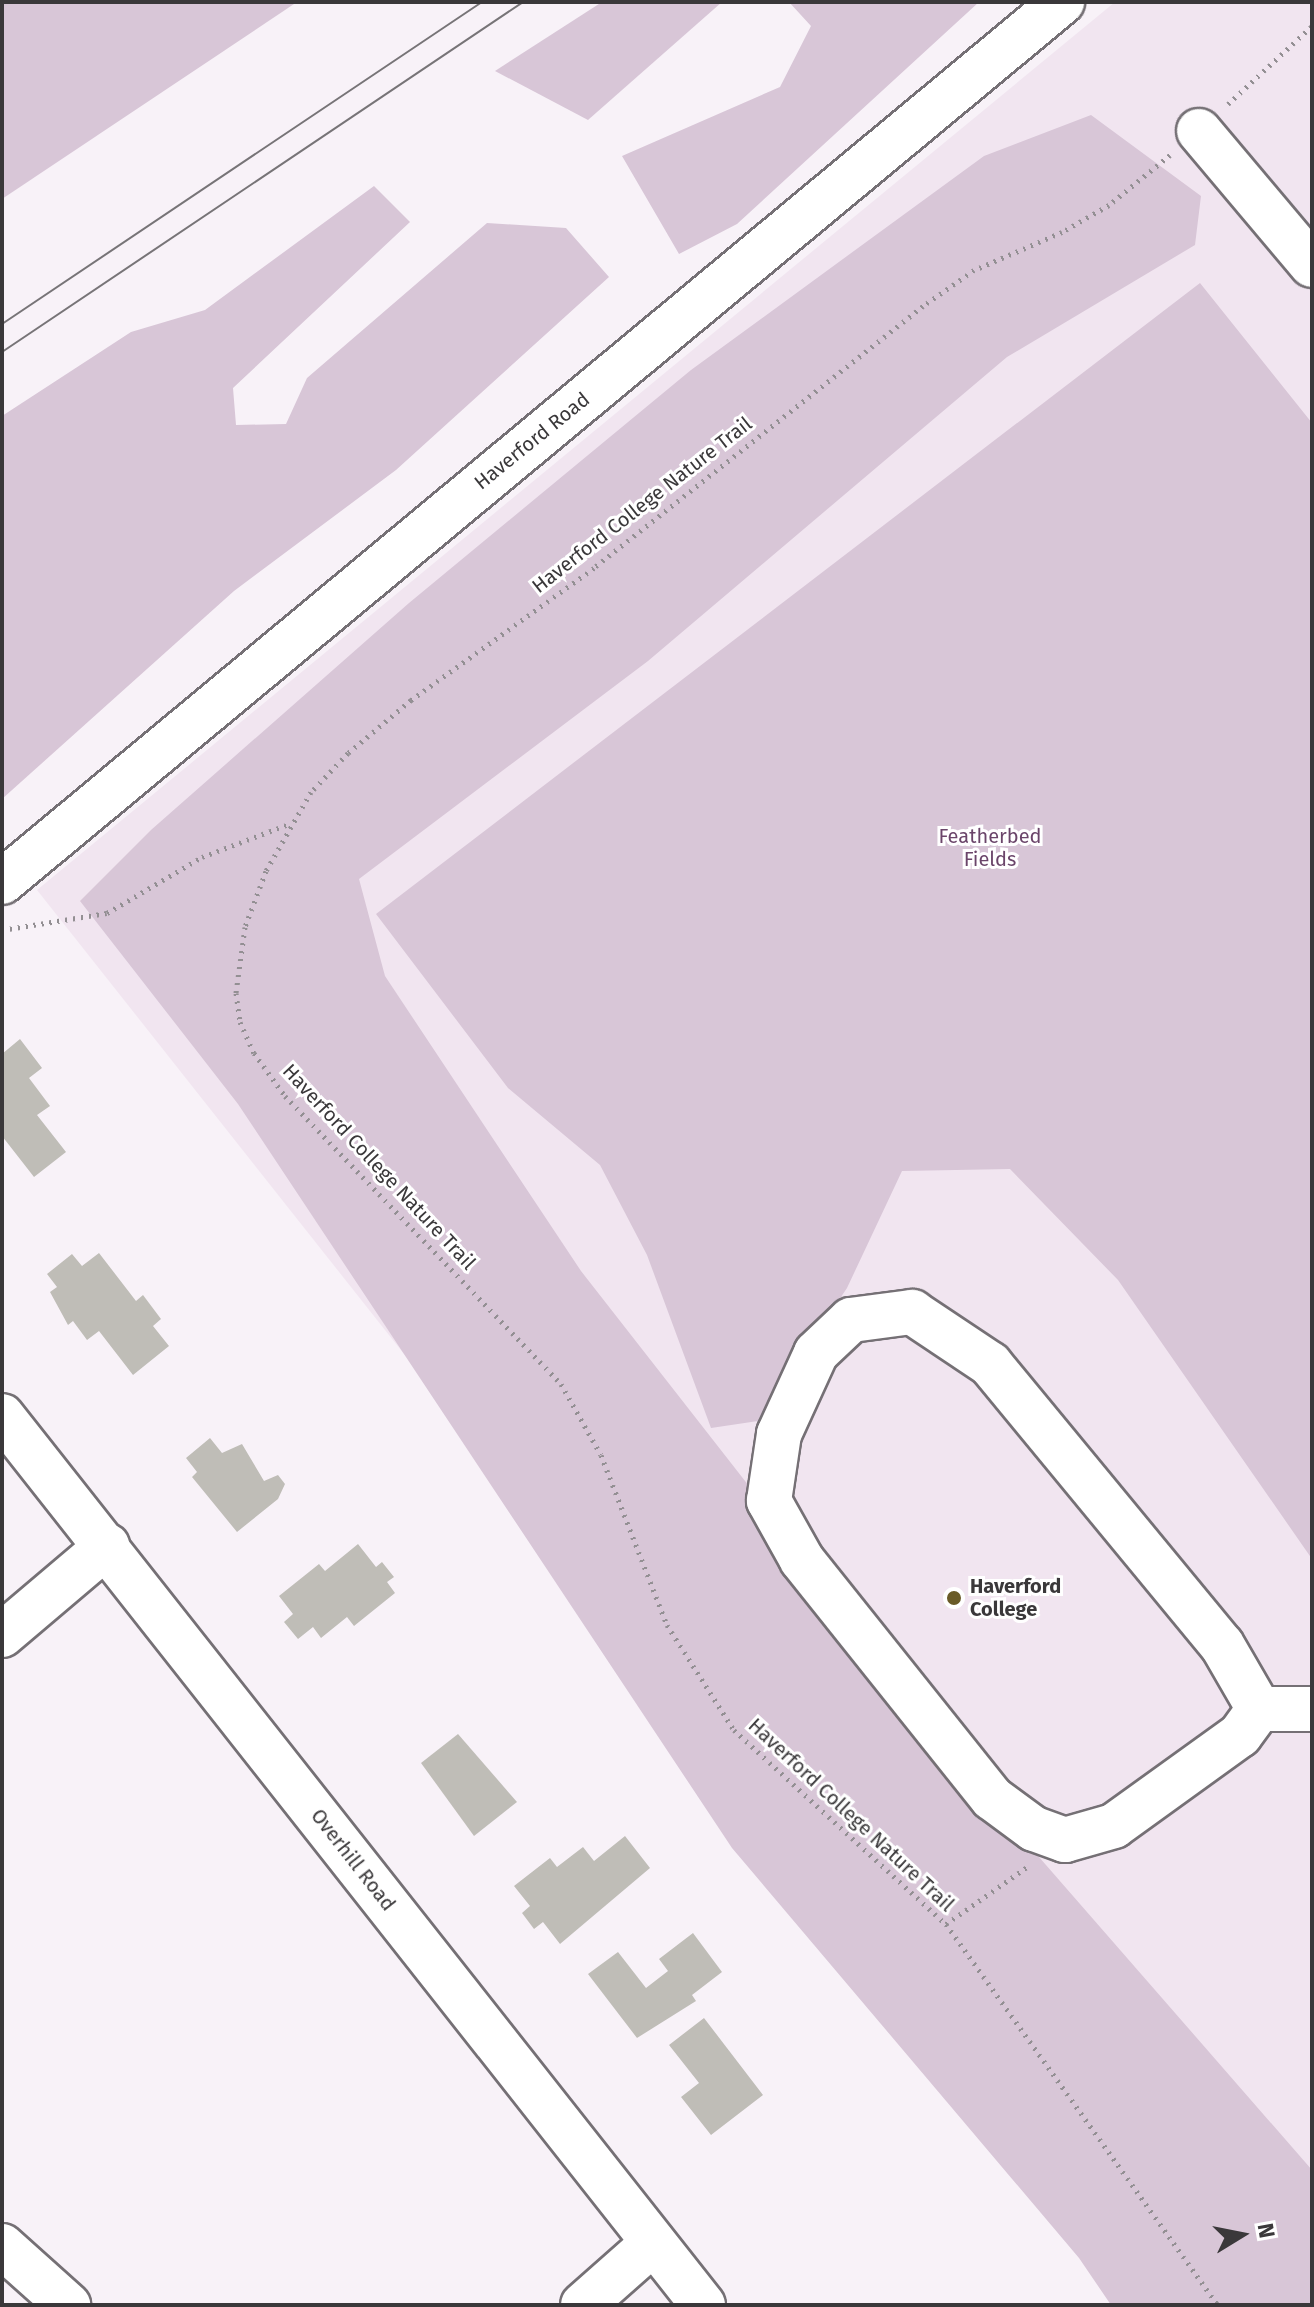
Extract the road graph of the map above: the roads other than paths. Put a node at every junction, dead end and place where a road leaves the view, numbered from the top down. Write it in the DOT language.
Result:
graph roads {
  1 [pos="1062,2"];
  2 [pos="1199,131"];
  3 [pos="1312,265"];
  4 [pos="2,882"];
  5 [pos="2,1416"];
  6 [pos="107,1546"];
  7 [pos="2,1635"];
  8 [pos="1259,1709"];
  9 [pos="1312,1709"];
  10 [pos="653,2243"];
  11 [pos="2,2246"];
  12 [pos="68,2305"];
  13 [pos="583,2305"];
  14 [pos="703,2305"];
  1 -- 4 [label="street, Haverford Road"];
  2 -- 3 [label="street"];
  5 -- 6 [label="street, Overhill Road"];
  6 -- 7 [label="street"];
  6 -- 10 [label="street, Overhill Road"];
  8 -- 8 [label="street"];
  8 -- 9 [label="street"];
  10 -- 13 [label="street"];
  10 -- 14 [label="street, Overhill Road"];
  11 -- 12 [label="street"];
}
